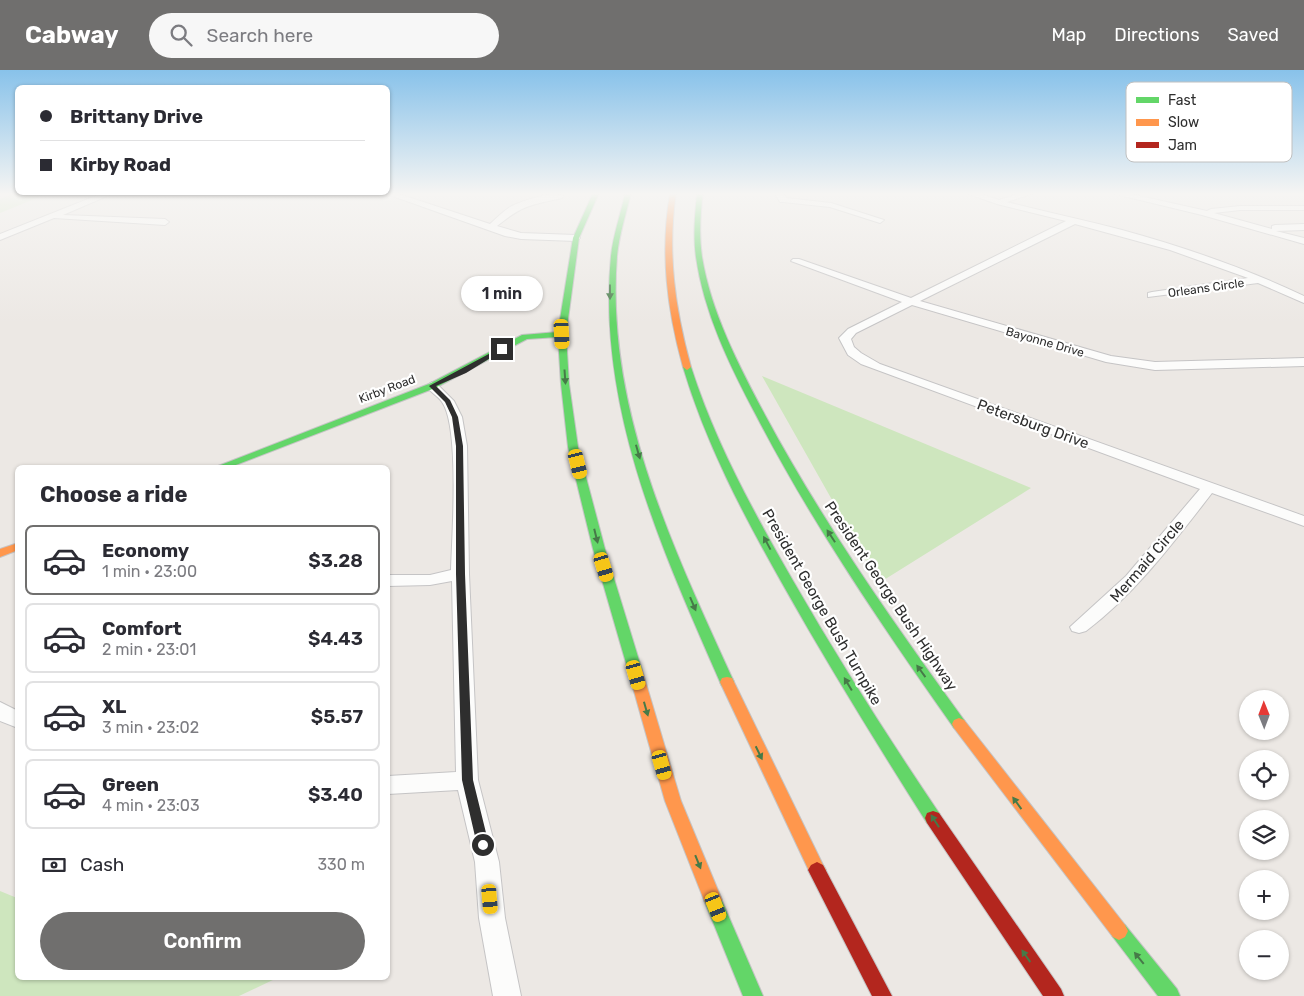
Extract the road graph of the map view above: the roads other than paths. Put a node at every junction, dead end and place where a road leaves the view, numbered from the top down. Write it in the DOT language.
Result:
graph roads {
  1 [pos="539,236"];
  2 [pos="615,236"];
  3 [pos="667,236"];
  4 [pos="697,236"];
  5 [pos="1044,236"];
  6 [pos="1129,236"];
  7 [pos="1288,236"];
  8 [pos="576,238"];
  9 [pos="1304,241"];
  10 [pos="796,261"];
  11 [pos="1260,280"];
  12 [pos="1152,295"];
  13 [pos="1304,300"];
  14 [pos="912,302"];
  15 [pos="562,334"];
  16 [pos="1304,362"];
  17 [pos="432,386"];
  18 [pos="226,465"];
  19 [pos="1208,488"];
  20 [pos="1304,521"];
  21 [pos="15,547"];
  22 [pos="0,552"];
  23 [pos="460,574"];
  24 [pos="390,581"];
  25 [pos="1079,627"];
  26 [pos="0,710"];
  27 [pos="15,719"];
  28 [pos="467,780"];
  29 [pos="390,785"];
  30 [pos="507,996"];
  31 [pos="753,996"];
  32 [pos="882,996"];
  33 [pos="1054,996"];
  34 [pos="1170,996"];
  1 -- 8 [label="street"];
  2 -- 32 [label="main road, one-way"];
  33 -- 3 [label="main road, President George Bush Turnpike, one-way"];
  34 -- 4 [label="main road, President George Bush Highway, one-way"];
  5 -- 14 [label="street"];
  6 -- 11 [label="street"];
  7 -- 9 [label="street"];
  8 -- 15 [label="main road"];
  10 -- 14 [label="street, Bayonne Drive"];
  11 -- 12 [label="street, Orleans Circle"];
  11 -- 13 [label="street"];
  14 -- 16 [label="street, Bayonne Drive"];
  14 -- 19 [label="street, Petersburg Drive"];
  15 -- 17 [label="main road, Kirby Road"];
  15 -- 31 [label="main road, one-way"];
  17 -- 18 [label="main road, Kirby Road"];
  17 -- 23 [label="street"];
  19 -- 20 [label="street, Petersburg Drive"];
  19 -- 25 [label="street, Mermaid Circle"];
  21 -- 22 [label="main road"];
  23 -- 24 [label="street"];
  23 -- 28 [label="street"];
  26 -- 27 [label="street"];
  28 -- 29 [label="street"];
  28 -- 30 [label="street"];
}
